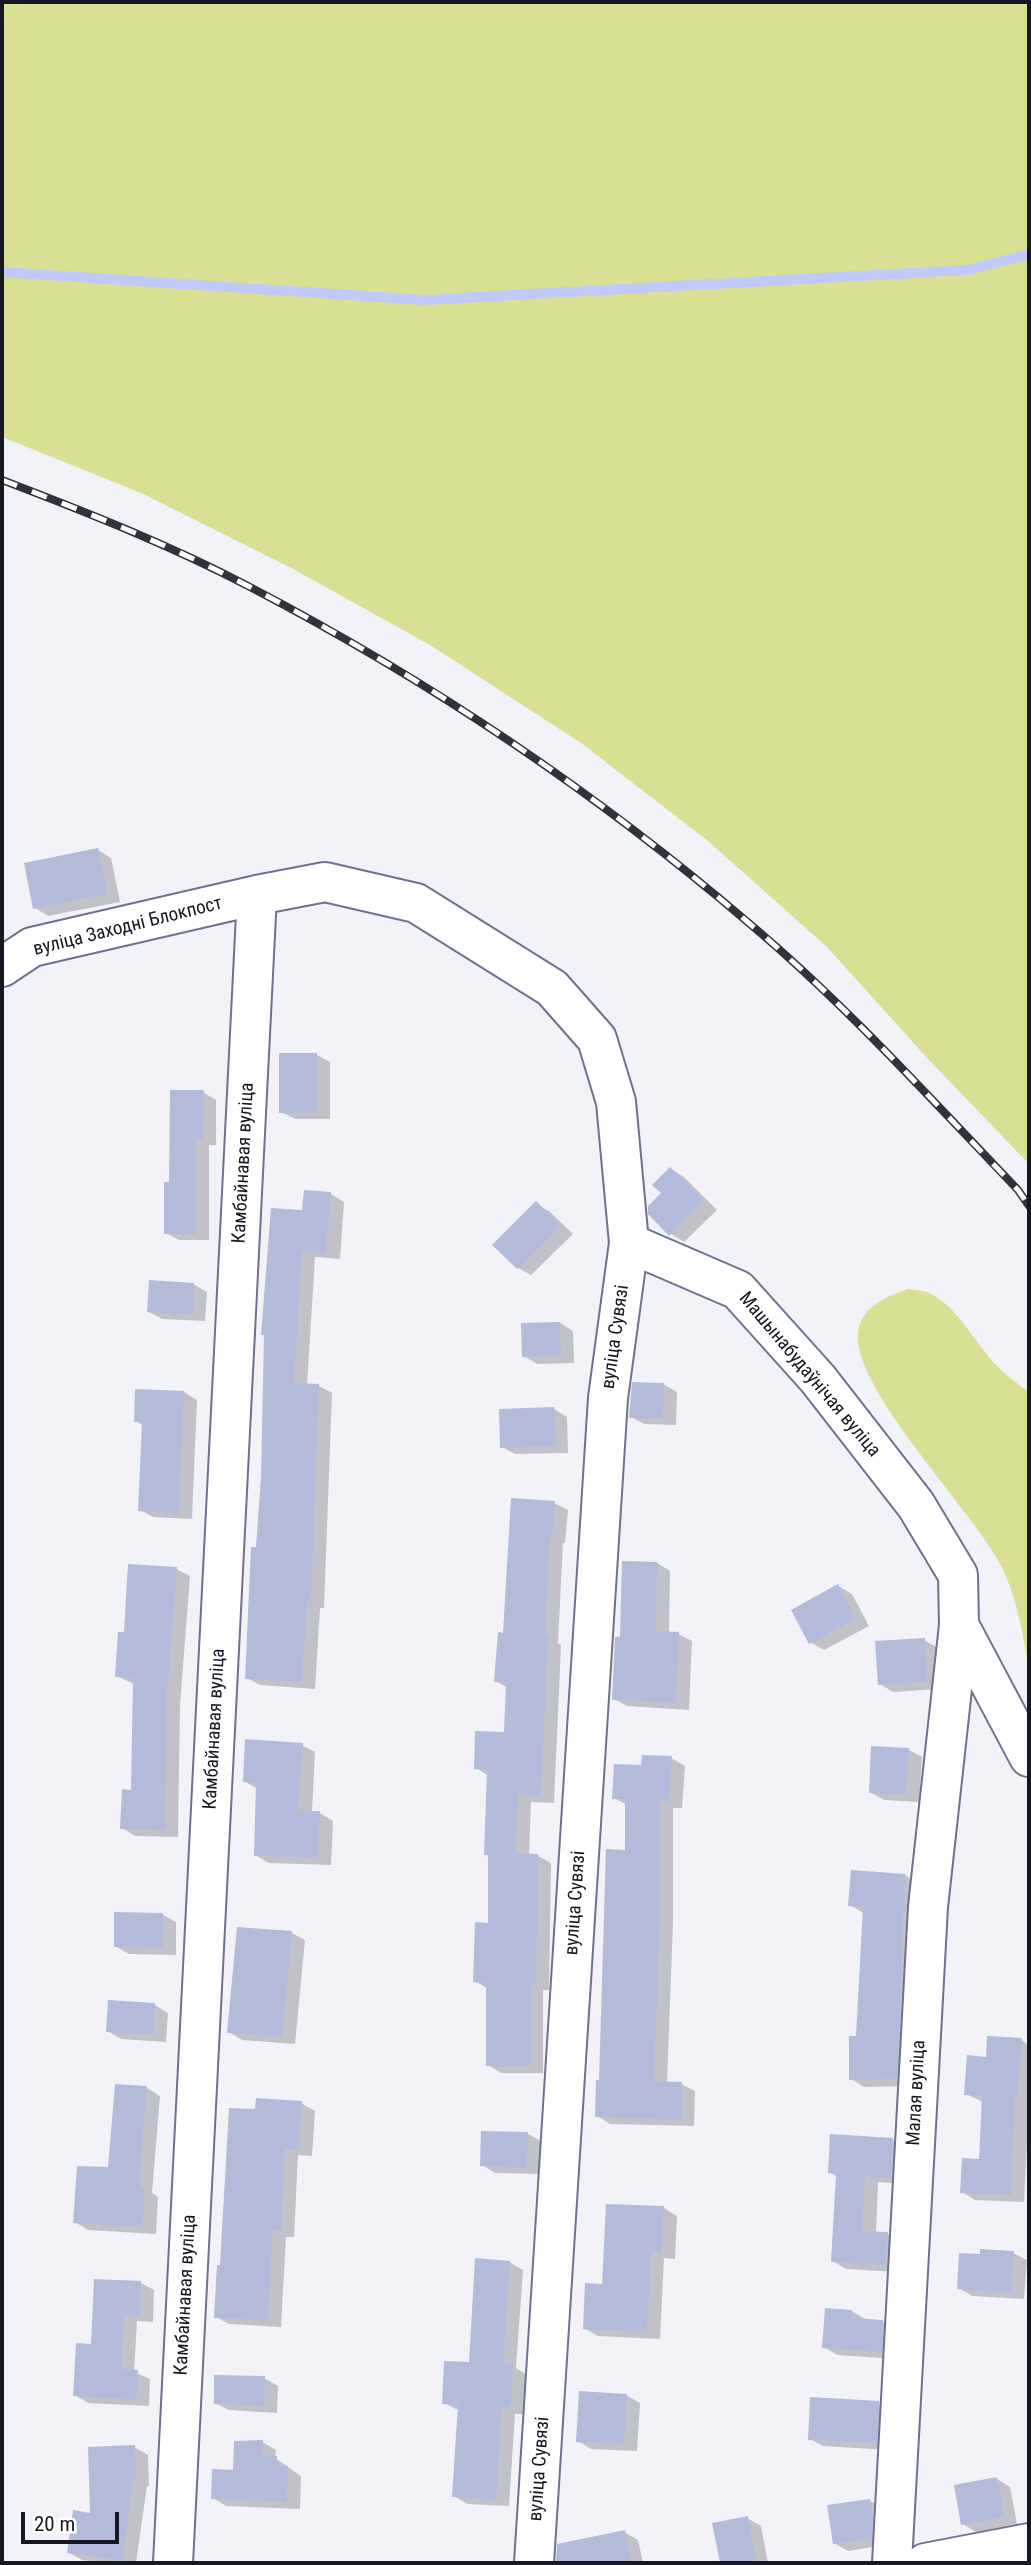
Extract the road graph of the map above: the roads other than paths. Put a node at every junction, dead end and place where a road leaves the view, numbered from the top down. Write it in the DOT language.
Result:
graph roads {
  1 [pos="257,895"];
  2 [pos="2,967"];
  3 [pos="629,1243"];
  4 [pos="959,1625"];
  5 [pos="1029,1757"];
  6 [pos="1029,2543"];
  7 [pos="173,2563"];
  8 [pos="534,2563"];
  9 [pos="892,2563"];
  10 [pos="926,2563"];
  1 -- 2 [label="street, вуліца Заходні Блокпост"];
  1 -- 3 [label="street"];
  1 -- 7 [label="street, Камбайнавая вуліца"];
  3 -- 4 [label="street, Машынабудаўнічая вуліца"];
  3 -- 8 [label="street, вуліца Сувязі"];
  4 -- 5 [label="street, Машынабудаўнічая вуліца"];
  4 -- 9 [label="street, Малая вуліца"];
  6 -- 10 [label="street"];
}
